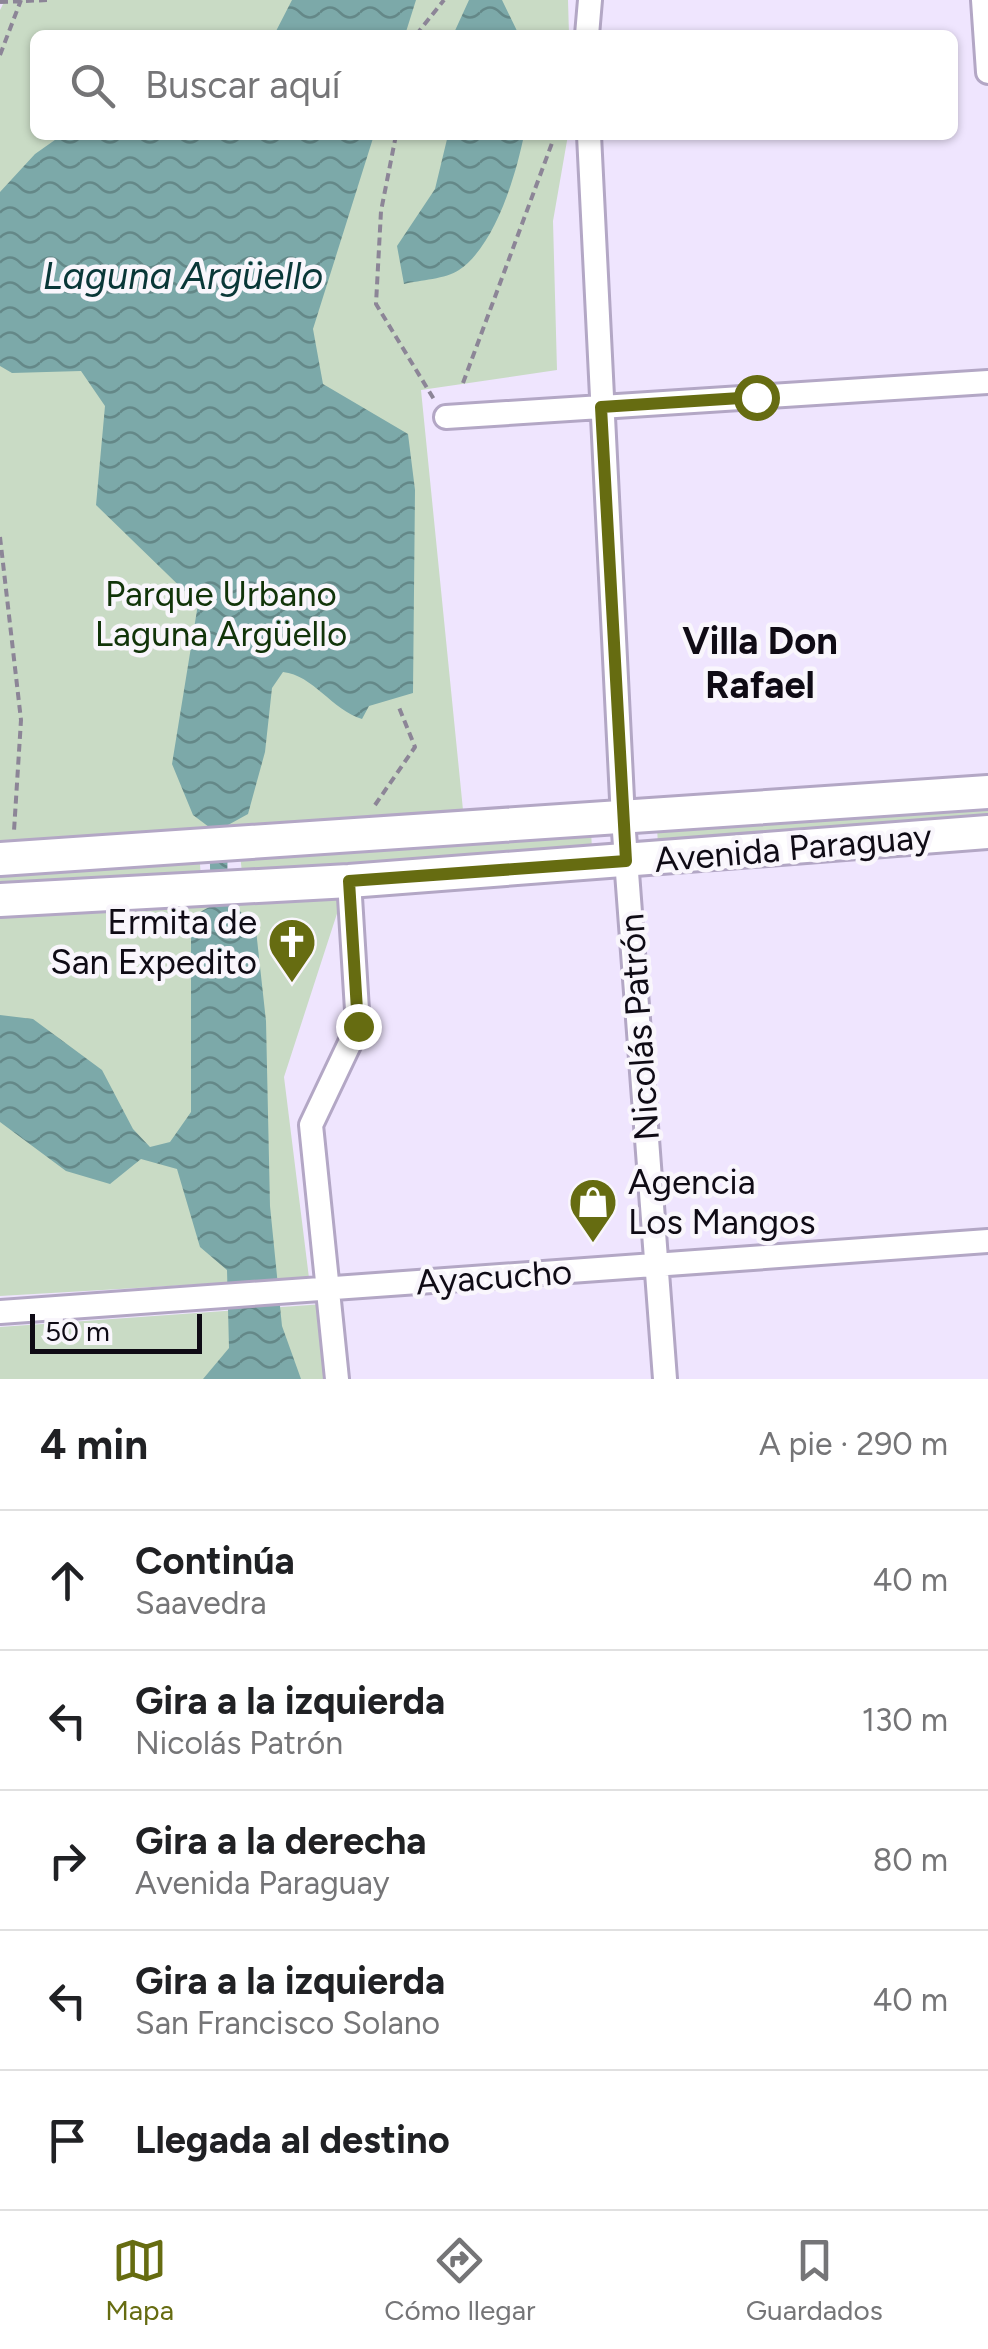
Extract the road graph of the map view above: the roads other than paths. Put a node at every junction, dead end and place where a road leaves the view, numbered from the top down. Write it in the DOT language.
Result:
graph roads {
  1 [pos="590,0"];
  2 [pos="983,0"];
  3 [pos="587,30"];
  4 [pos="988,72"];
  5 [pos="589,140"];
  6 [pos="988,382"];
  7 [pos="601,407"];
  8 [pos="446,418"];
  9 [pos="988,792"];
  10 [pos="623,819"];
  11 [pos="988,832"];
  12 [pos="7,846"];
  13 [pos="626,861"];
  14 [pos="349,881"];
  15 [pos="0,900"];
  16 [pos="988,1240"];
  17 [pos="658,1264"];
  18 [pos="331,1289"];
  19 [pos="0,1312"];
  20 [pos="337,1379"];
  21 [pos="665,1379"];
  1 -- 3 [label="street"];
  2 -- 4 [label="street"];
  5 -- 7 [label="street, Nicolás Patrón"];
  6 -- 7 [label="street"];
  7 -- 8 [label="street"];
  7 -- 10 [label="street, Nicolás Patrón"];
  9 -- 10 [label="main road, Avenida Paraguay"];
  10 -- 12 [label="main road, Avenida Paraguay"];
  10 -- 13 [label="street, Nicolás Patrón"];
  11 -- 13 [label="main road, Avenida Paraguay"];
  13 -- 14 [label="main road, Avenida Paraguay"];
  13 -- 17 [label="street, Nicolás Patrón"];
  14 -- 15 [label="main road, Avenida Paraguay"];
  14 -- 18 [label="street"];
  16 -- 17 [label="street, Ayacucho"];
  17 -- 18 [label="street, Ayacucho"];
  17 -- 21 [label="street, Nicolás Patrón"];
  18 -- 19 [label="street, Ayacucho"];
  18 -- 20 [label="street"];
}
